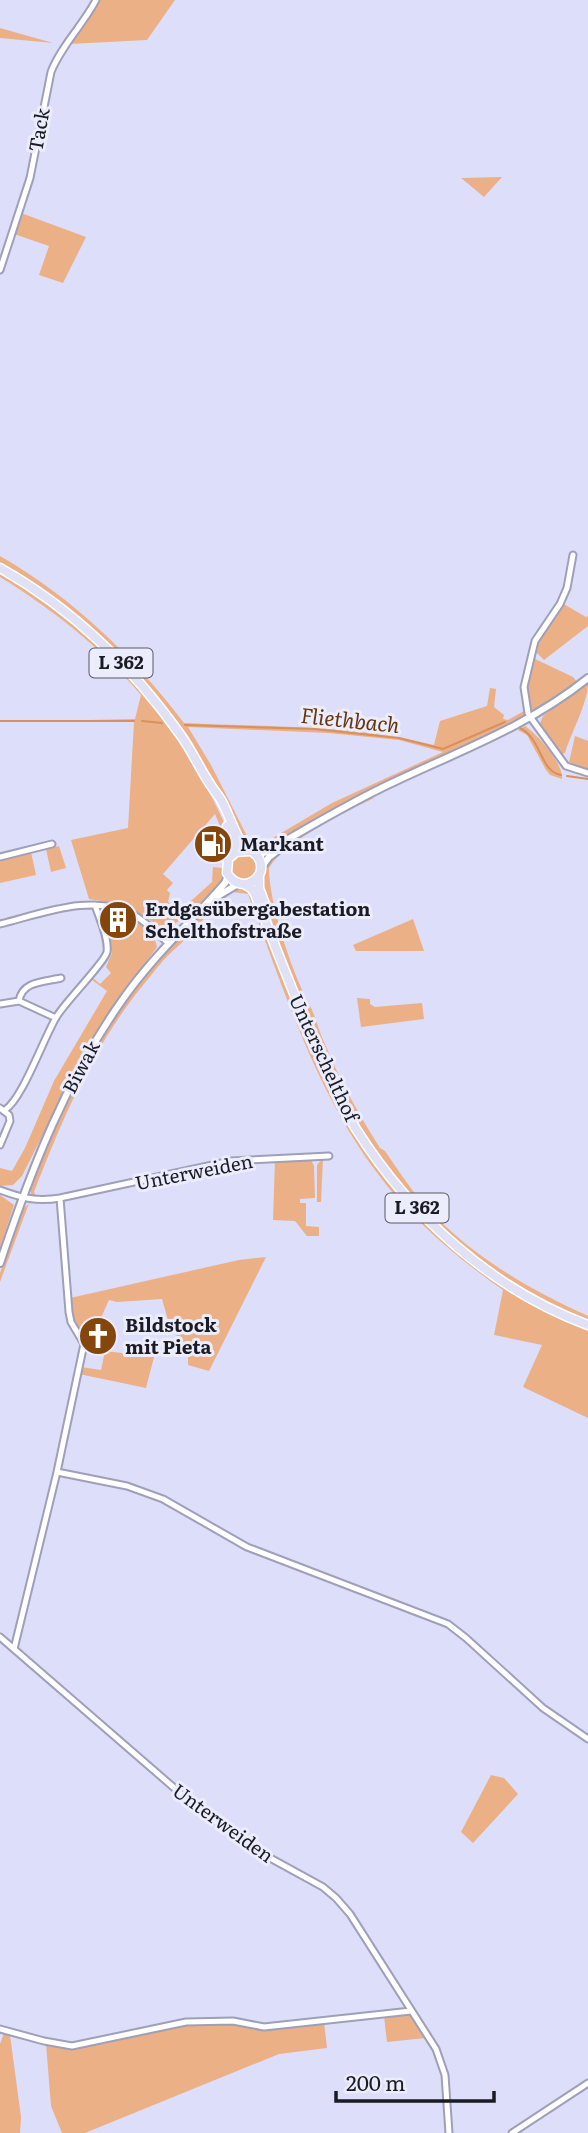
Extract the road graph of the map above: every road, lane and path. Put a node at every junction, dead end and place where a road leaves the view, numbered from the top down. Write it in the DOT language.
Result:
graph roads {
  1 [pos="96,0"];
  2 [pos="0,270"];
  3 [pos="573,555"];
  4 [pos="0,568"];
  5 [pos="588,678"];
  6 [pos="529,716"];
  7 [pos="588,773"];
  8 [pos="212,788"];
  9 [pos="299,833"];
  10 [pos="52,844"];
  11 [pos="236,852"];
  12 [pos="251,852"];
  13 [pos="0,857"];
  14 [pos="260,872"];
  15 [pos="228,876"];
  16 [pos="241,884"];
  17 [pos="210,901"];
  18 [pos="94,905"];
  19 [pos="0,924"];
  20 [pos="168,943"];
  21 [pos="287,973"];
  22 [pos="61,978"];
  23 [pos="19,1001"];
  24 [pos="0,1004"];
  25 [pos="56,1018"];
  26 [pos="2,1109"];
  27 [pos="0,1144"];
  28 [pos="329,1156"];
  29 [pos="0,1190"];
  30 [pos="22,1198"];
  31 [pos="60,1198"];
  32 [pos="0,1263"];
  33 [pos="588,1325"];
  34 [pos="57,1472"];
  35 [pos="0,1637"];
  36 [pos="14,1649"];
  37 [pos="588,1739"];
  38 [pos="411,2011"];
  39 [pos="0,2029"];
  40 [pos="588,2083"];
  41 [pos="450,2133"];
  42 [pos="512,2133"];
  1 -- 2 [label="street, Tack"];
  3 -- 6 [label="street"];
  4 -- 8 [label="main road, L 362"];
  5 -- 6 [label="street"];
  6 -- 7 [label="street"];
  6 -- 9 [label="street"];
  8 -- 11 [label="main road, L 362"];
  8 -- 12 [label="main road, L 362"];
  9 -- 12 [label="street"];
  9 -- 14 [label="street"];
  10 -- 13 [label="street"];
  11 -- 12 [label="main road"];
  11 -- 15 [label="main road"];
  12 -- 14 [label="main road"];
  14 -- 16 [label="main road"];
  14 -- 21 [label="main road, Unterschelthof / L 362"];
  15 -- 16 [label="main road"];
  15 -- 17 [label="street, Biwak"];
  16 -- 17 [label="street, Biwak"];
  16 -- 21 [label="main road, Unterschelthof / L 362"];
  17 -- 20 [label="street, Biwak"];
  18 -- 19 [label="street"];
  18 -- 20 [label="street"];
  18 -- 25 [label="street"];
  20 -- 30 [label="street, Biwak"];
  21 -- 33 [label="main road, Unterschelthof / L 362"];
  22 -- 23 [label="street"];
  23 -- 24 [label="street"];
  23 -- 25 [label="street"];
  25 -- 26 [label="street"];
  26 -- 27 [label="street"];
  28 -- 31 [label="street, Unterweiden"];
  29 -- 30 [label="street, Unterweiden"];
  30 -- 31 [label="street, Unterweiden"];
  30 -- 32 [label="street, Biwak"];
  31 -- 34 [label="street"];
  34 -- 36 [label="street"];
  34 -- 37 [label="street"];
  35 -- 36 [label="street, Unterweiden"];
  36 -- 38 [label="street, Unterweiden"];
  38 -- 39 [label="street"];
  38 -- 41 [label="street, Unterweiden"];
  40 -- 42 [label="street"];
}
